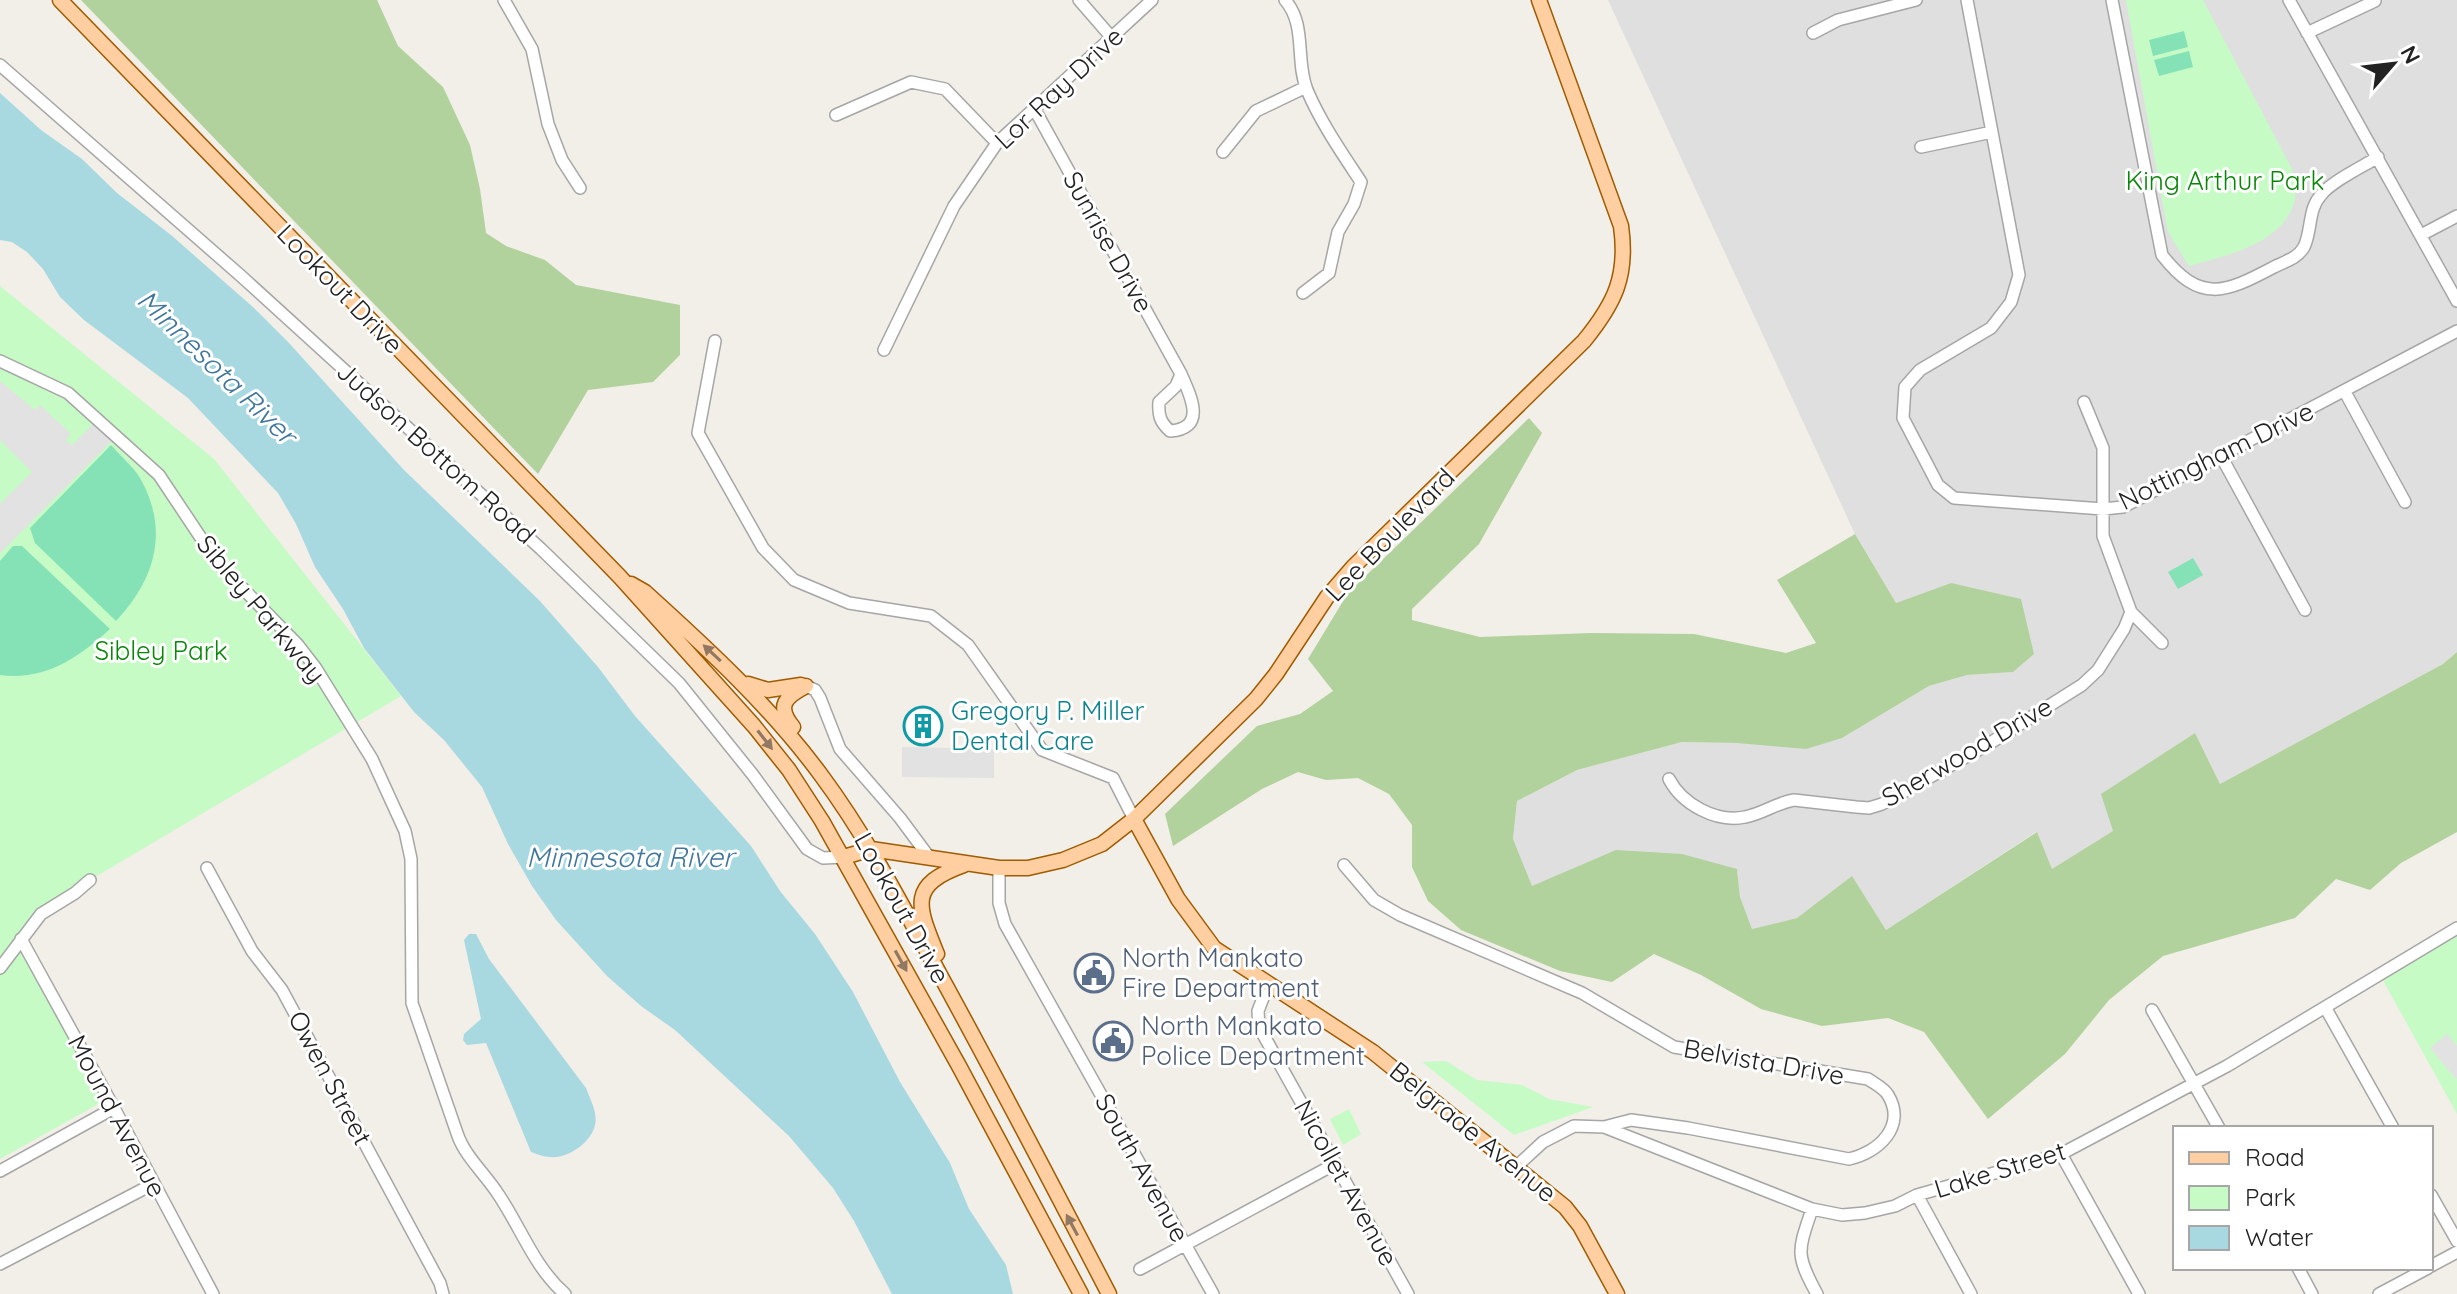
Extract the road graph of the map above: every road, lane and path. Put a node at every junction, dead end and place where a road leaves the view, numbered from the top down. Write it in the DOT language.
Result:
graph roads {
  1 [pos="60,0"];
  2 [pos="504,0"];
  3 [pos="1079,0"];
  4 [pos="1152,0"];
  5 [pos="1285,0"];
  6 [pos="1539,0"];
  7 [pos="1916,0"];
  8 [pos="1967,0"];
  9 [pos="2112,0"];
  10 [pos="2289,0"];
  11 [pos="2375,1"];
  12 [pos="1813,33"];
  13 [pos="2307,33"];
  14 [pos="1112,38"];
  15 [pos="0,65"];
  16 [pos="1306,87"];
  17 [pos="1035,110"];
  18 [pos="836,115"];
  19 [pos="1992,132"];
  20 [pos="997,143"];
  21 [pos="1921,147"];
  22 [pos="1223,152"];
  23 [pos="2378,157"];
  24 [pos="580,188"];
  25 [pos="2457,216"];
  26 [pos="2421,235"];
  27 [pos="1303,293"];
  28 [pos="2457,301"];
  29 [pos="2457,331"];
  30 [pos="715,341"];
  31 [pos="884,350"];
  32 [pos="0,361"];
  33 [pos="1181,374"];
  34 [pos="2345,392"];
  35 [pos="2084,402"];
  36 [pos="2221,456"];
  37 [pos="2405,502"];
  38 [pos="2103,509"];
  39 [pos="620,577"];
  40 [pos="2305,610"];
  41 [pos="2131,612"];
  42 [pos="2162,643"];
  43 [pos="743,682"];
  44 [pos="806,686"];
  45 [pos="1669,779"];
  46 [pos="844,807"];
  47 [pos="1134,819"];
  48 [pos="871,849"];
  49 [pos="844,857"];
  50 [pos="929,857"];
  51 [pos="967,864"];
  52 [pos="1344,865"];
  53 [pos="207,868"];
  54 [pos="999,868"];
  55 [pos="90,880"];
  56 [pos="2457,928"];
  57 [pos="21,939"];
  58 [pos="0,968"];
  59 [pos="1268,985"];
  60 [pos="2325,1007"];
  61 [pos="2152,1010"];
  62 [pos="971,1031"];
  63 [pos="2194,1084"];
  64 [pos="114,1108"];
  65 [pos="2218,1126"];
  66 [pos="2392,1126"];
  67 [pos="1604,1127"];
  68 [pos="2061,1154"];
  69 [pos="1335,1164"];
  70 [pos="1517,1166"];
  71 [pos="0,1171"];
  72 [pos="153,1184"];
  73 [pos="1917,1195"];
  74 [pos="2433,1199"];
  75 [pos="1812,1209"];
  76 [pos="2457,1241"];
  77 [pos="1186,1245"];
  78 [pos="2457,1252"];
  79 [pos="0,1264"];
  80 [pos="2433,1265"];
  81 [pos="1140,1269"];
  82 [pos="2299,1270"];
  83 [pos="2423,1270"];
  84 [pos="213,1294"];
  85 [pos="443,1294"];
  86 [pos="565,1294"];
  87 [pos="1081,1294"];
  88 [pos="1109,1294"];
  89 [pos="1213,1294"];
  90 [pos="1408,1294"];
  91 [pos="1617,1294"];
  92 [pos="1817,1294"];
  93 [pos="1971,1294"];
  94 [pos="2139,1294"];
  95 [pos="2312,1294"];
  96 [pos="2379,1294"];
  1 -- 39 [label="main road, Lookout Drive"];
  2 -- 24 [label="street"];
  3 -- 14 [label="street"];
  4 -- 14 [label="street, Lor Ray Drive"];
  5 -- 16 [label="street"];
  6 -- 47 [label="main road, Lee Boulevard"];
  7 -- 12 [label="street"];
  8 -- 19 [label="street, Nottingham Drive"];
  9 -- 23 [label="street"];
  10 -- 13 [label="street"];
  11 -- 13 [label="street"];
  13 -- 23 [label="street"];
  14 -- 17 [label="street, Lor Ray Drive"];
  15 -- 49 [label="street, Judson Bottom Road"];
  16 -- 22 [label="street"];
  16 -- 27 [label="street"];
  17 -- 20 [label="street, Lor Ray Drive"];
  17 -- 33 [label="street, Sunrise Drive"];
  18 -- 20 [label="street"];
  19 -- 21 [label="street"];
  19 -- 38 [label="street, Nottingham Drive"];
  20 -- 31 [label="street, Lor Ray Drive"];
  23 -- 26 [label="street"];
  25 -- 26 [label="street"];
  26 -- 28 [label="street"];
  29 -- 34 [label="street, Nottingham Drive"];
  30 -- 47 [label="street, Belgrade Avenue"];
  32 -- 86 [label="street, Sibley Parkway"];
  33 -- 33 [label="street, Sunrise Drive"];
  34 -- 36 [label="street, Nottingham Drive"];
  34 -- 37 [label="street"];
  35 -- 38 [label="street"];
  36 -- 38 [label="street, Nottingham Drive"];
  36 -- 40 [label="street"];
  38 -- 41 [label="street"];
  43 -- 39 [label="main road, Lookout Drive, one-way"];
  39 -- 49 [label="main road, Lookout Drive, one-way"];
  41 -- 42 [label="street"];
  41 -- 45 [label="street, Sherwood Drive"];
  43 -- 44 [label="main road"];
  43 -- 46 [label="main road, Lookout Drive"];
  44 -- 46 [label="main road"];
  44 -- 50 [label="street"];
  46 -- 48 [label="main road, Lookout Drive"];
  47 -- 54 [label="main road, Lee Boulevard"];
  47 -- 59 [label="main road, Belgrade Avenue"];
  48 -- 49 [label="main road, Lee Boulevard"];
  48 -- 50 [label="main road, Lee Boulevard"];
  48 -- 62 [label="main road, Lookout Drive"];
  49 -- 87 [label="main road, Lookout Drive, one-way"];
  50 -- 51 [label="main road, Lee Boulevard"];
  51 -- 54 [label="main road, Lee Boulevard"];
  51 -- 62 [label="main road"];
  52 -- 67 [label="street, Belvista Drive"];
  53 -- 85 [label="street, Owen Street"];
  54 -- 77 [label="street, South Avenue"];
  55 -- 57 [label="street"];
  56 -- 60 [label="street, Lake Street"];
  57 -- 58 [label="street"];
  57 -- 64 [label="street, Mound Avenue"];
  59 -- 69 [label="street, Nicollet Avenue"];
  59 -- 70 [label="main road, Belgrade Avenue"];
  60 -- 63 [label="street, Lake Street"];
  60 -- 66 [label="street"];
  61 -- 63 [label="street"];
  88 -- 62 [label="main road, Lookout Drive, one-way"];
  63 -- 65 [label="street"];
  63 -- 68 [label="street, Lake Street"];
  64 -- 71 [label="street"];
  64 -- 72 [label="street, Mound Avenue"];
  67 -- 70 [label="street, Lake Street"];
  67 -- 75 [label="street, Lake Street"];
  68 -- 73 [label="street, Lake Street"];
  68 -- 94 [label="street"];
  69 -- 77 [label="street"];
  69 -- 90 [label="street, Nicollet Avenue"];
  70 -- 91 [label="main road, Belgrade Avenue"];
  72 -- 79 [label="street"];
  72 -- 84 [label="street, Mound Avenue"];
  73 -- 75 [label="street, Lake Street"];
  73 -- 93 [label="street"];
  74 -- 76 [label="street"];
  75 -- 92 [label="street"];
  77 -- 81 [label="street"];
  77 -- 89 [label="street, South Avenue"];
  78 -- 80 [label="street"];
  82 -- 95 [label="street"];
  83 -- 96 [label="street"];
}
